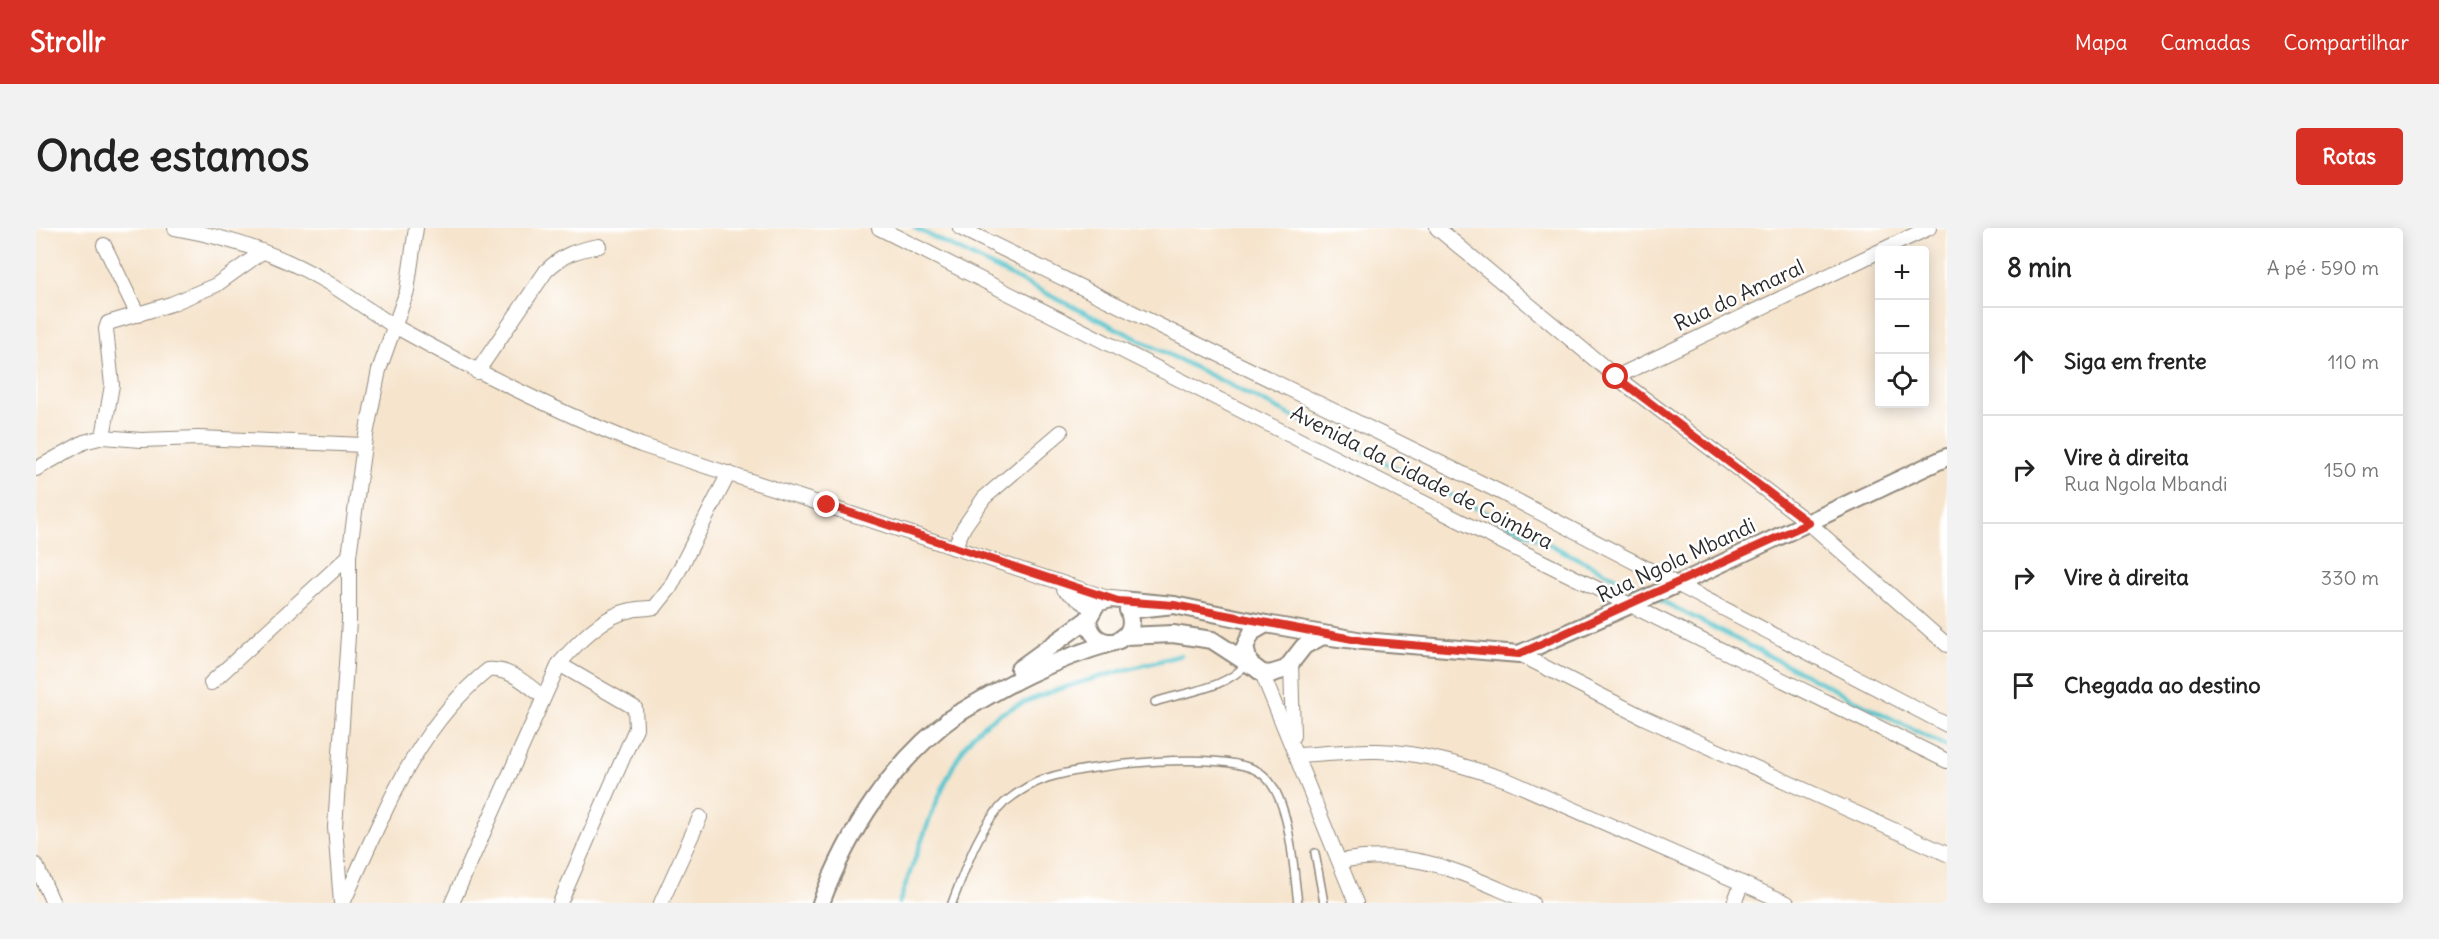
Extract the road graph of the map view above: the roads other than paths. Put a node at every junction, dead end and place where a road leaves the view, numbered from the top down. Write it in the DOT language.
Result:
graph roads {
  1 [pos="176,228"];
  2 [pos="416,228"];
  3 [pos="879,228"];
  4 [pos="960,228"];
  5 [pos="1437,228"];
  6 [pos="1929,228"];
  7 [pos="190,230"];
  8 [pos="214,232"];
  9 [pos="104,244"];
  10 [pos="599,246"];
  11 [pos="1891,246"];
  12 [pos="262,252"];
  13 [pos="1875,254"];
  14 [pos="138,315"];
  15 [pos="393,325"];
  16 [pos="477,372"];
  17 [pos="1616,377"];
  18 [pos="1061,432"];
  19 [pos="103,437"];
  20 [pos="364,445"];
  21 [pos="1947,456"];
  22 [pos="36,468"];
  23 [pos="729,473"];
  24 [pos="1809,523"];
  25 [pos="954,548"];
  26 [pos="349,556"];
  27 [pos="1053,581"];
  28 [pos="1672,587"];
  29 [pos="1111,599"];
  30 [pos="1634,604"];
  31 [pos="1174,605"];
  32 [pos="1090,614"];
  33 [pos="1270,624"];
  34 [pos="1120,639"];
  35 [pos="1363,641"];
  36 [pos="1947,645"];
  37 [pos="1519,654"];
  38 [pos="1293,659"];
  39 [pos="559,664"];
  40 [pos="1255,668"];
  41 [pos="211,683"];
  42 [pos="543,697"];
  43 [pos="1155,702"];
  44 [pos="948,720"];
  45 [pos="1947,725"];
  46 [pos="1296,750"];
  47 [pos="1947,761"];
  48 [pos="700,817"];
  49 [pos="1315,853"];
  50 [pos="1947,854"];
  51 [pos="1340,861"];
  52 [pos="36,865"];
  53 [pos="1742,883"];
  54 [pos="53,903"];
  55 [pos="342,903"];
  56 [pos="452,903"];
  57 [pos="560,903"];
  58 [pos="661,903"];
  59 [pos="821,903"];
  60 [pos="952,903"];
  61 [pos="1298,903"];
  62 [pos="1324,903"];
  63 [pos="1356,903"];
  64 [pos="1532,903"];
  65 [pos="1734,903"];
  66 [pos="1787,903"];
  1 -- 7 [label="street"];
  2 -- 15 [label="street"];
  3 -- 30 [label="street, Avenida da Cidade de Coimbra"];
  4 -- 28 [label="street, Avenida da Cidade de Coimbra"];
  5 -- 17 [label="street"];
  6 -- 11 [label="street, Rua do Amaral"];
  7 -- 8 [label="street"];
  8 -- 12 [label="street"];
  9 -- 14 [label="street"];
  10 -- 16 [label="street"];
  12 -- 14 [label="street"];
  12 -- 15 [label="street"];
  13 -- 17 [label="street, Rua do Amaral"];
  14 -- 19 [label="street"];
  15 -- 16 [label="street"];
  15 -- 20 [label="street"];
  16 -- 23 [label="street"];
  17 -- 24 [label="street"];
  18 -- 25 [label="street"];
  19 -- 20 [label="street"];
  19 -- 22 [label="street"];
  20 -- 26 [label="street"];
  21 -- 24 [label="street, Rua Ngola Mbandi"];
  23 -- 25 [label="street"];
  23 -- 39 [label="street"];
  24 -- 28 [label="street, Rua Ngola Mbandi"];
  24 -- 36 [label="street"];
  25 -- 27 [label="street"];
  26 -- 41 [label="street"];
  26 -- 55 [label="street"];
  27 -- 29 [label="street"];
  27 -- 32 [label="street"];
  28 -- 30 [label="street, Rua Ngola Mbandi"];
  28 -- 45 [label="street, Avenida da Cidade de Coimbra"];
  29 -- 31 [label="street"];
  29 -- 32 [label="street"];
  30 -- 37 [label="street, Rua Ngola Mbandi"];
  30 -- 47 [label="street, Avenida da Cidade de Coimbra"];
  31 -- 33 [label="street"];
  31 -- 34 [label="street"];
  32 -- 34 [label="street"];
  32 -- 44 [label="street"];
  33 -- 35 [label="street"];
  33 -- 38 [label="street"];
  33 -- 40 [label="street"];
  34 -- 40 [label="street"];
  34 -- 44 [label="street"];
  35 -- 37 [label="street"];
  35 -- 38 [label="street"];
  37 -- 50 [label="street"];
  38 -- 40 [label="street"];
  38 -- 46 [label="street"];
  39 -- 42 [label="street"];
  39 -- 57 [label="street"];
  40 -- 43 [label="lane"];
  40 -- 46 [label="street"];
  42 -- 55 [label="street"];
  42 -- 56 [label="street"];
  44 -- 59 [label="street"];
  46 -- 51 [label="street"];
  46 -- 53 [label="street"];
  48 -- 58 [label="street"];
  49 -- 62 [label="lane"];
  51 -- 63 [label="street"];
  51 -- 64 [label="street"];
  52 -- 54 [label="street"];
  53 -- 65 [label="street"];
  53 -- 66 [label="street"];
  60 -- 61 [label="lane"];
}
